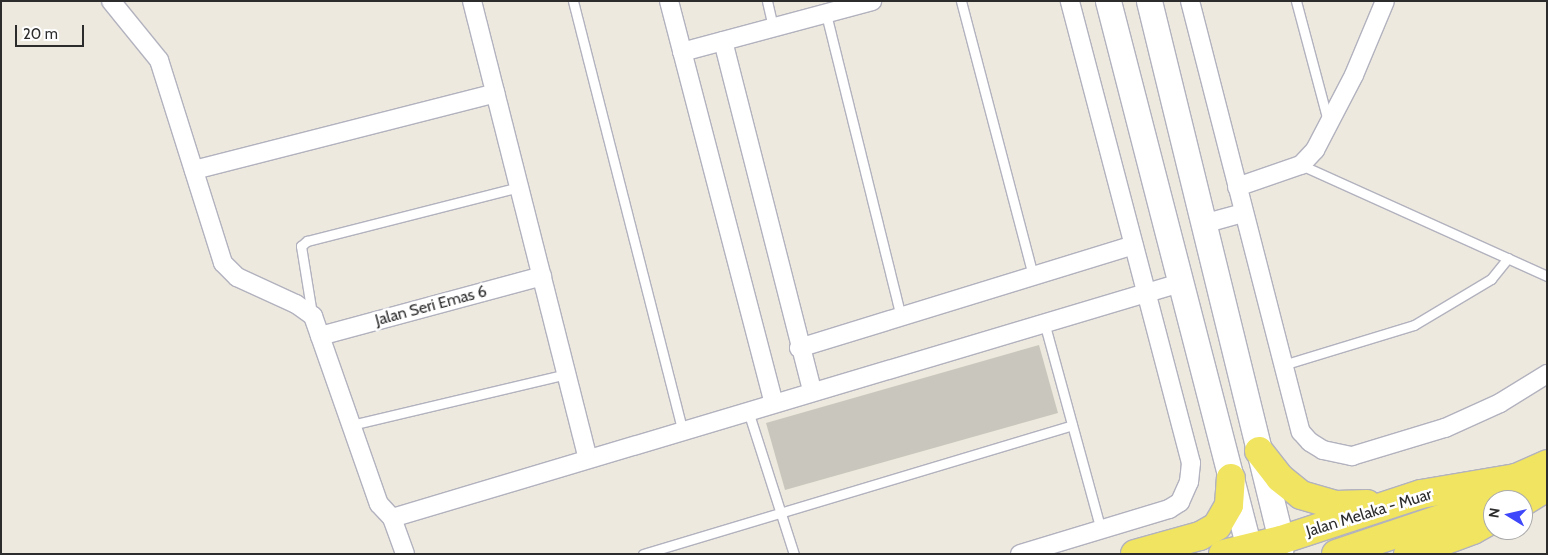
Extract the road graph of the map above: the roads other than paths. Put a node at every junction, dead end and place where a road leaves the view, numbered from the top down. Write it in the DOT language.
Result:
graph roads {
  1 [pos="111,1"];
  2 [pos="472,1"];
  3 [pos="574,1"];
  4 [pos="669,1"];
  5 [pos="766,1"];
  6 [pos="961,1"];
  7 [pos="1070,1"];
  8 [pos="1108,1"];
  9 [pos="1149,1"];
  10 [pos="1190,1"];
  11 [pos="1296,1"];
  12 [pos="1385,1"];
  13 [pos="868,2"];
  14 [pos="826,14"];
  15 [pos="773,28"];
  16 [pos="724,41"];
  17 [pos="682,52"];
  18 [pos="495,93"];
  19 [pos="1329,123"];
  20 [pos="1301,165"];
  21 [pos="194,170"];
  22 [pos="519,187"];
  23 [pos="1237,187"];
  24 [pos="1243,213"];
  25 [pos="1203,224"];
  26 [pos="1133,245"];
  27 [pos="1508,258"];
  28 [pos="542,276"];
  29 [pos="1033,276"];
  30 [pos="1547,276"];
  31 [pos="1180,283"];
  32 [pos="1147,292"];
  33 [pos="312,316"];
  34 [pos="901,316"];
  35 [pos="1044,322"];
  36 [pos="320,336"];
  37 [pos="798,348"];
  38 [pos="1283,365"];
  39 [pos="566,374"];
  40 [pos="1547,374"];
  41 [pos="812,391"];
  42 [pos="774,403"];
  43 [pos="748,410"];
  44 [pos="1072,424"];
  45 [pos="351,425"];
  46 [pos="682,430"];
  47 [pos="1259,451"];
  48 [pos="588,459"];
  49 [pos="1547,464"];
  50 [pos="1231,478"];
  51 [pos="1547,487"];
  52 [pos="1519,490"];
  53 [pos="1483,491"];
  54 [pos="1391,504"];
  55 [pos="1483,504"];
  56 [pos="780,511"];
  57 [pos="392,518"];
  58 [pos="1483,525"];
  59 [pos="1101,530"];
  60 [pos="1281,547"];
  61 [pos="1253,551"];
  62 [pos="405,554"];
  63 [pos="643,554"];
  64 [pos="794,554"];
  65 [pos="1020,554"];
  66 [pos="1135,554"];
  67 [pos="1223,554"];
  68 [pos="1336,554"];
  69 [pos="1408,554"];
  1 -- 21 [label="street"];
  2 -- 18 [label="street"];
  3 -- 46 [label="lane"];
  4 -- 17 [label="street"];
  5 -- 15 [label="lane"];
  6 -- 29 [label="lane"];
  7 -- 26 [label="street"];
  8 -- 31 [label="street"];
  9 -- 25 [label="street"];
  10 -- 23 [label="street"];
  11 -- 19 [label="lane"];
  12 -- 19 [label="street"];
  13 -- 14 [label="street"];
  14 -- 15 [label="street"];
  14 -- 34 [label="lane"];
  15 -- 16 [label="street"];
  16 -- 17 [label="street"];
  16 -- 37 [label="street"];
  17 -- 42 [label="street"];
  18 -- 21 [label="street"];
  18 -- 22 [label="street"];
  19 -- 20 [label="street"];
  20 -- 23 [label="street"];
  20 -- 27 [label="lane"];
  21 -- 33 [label="street"];
  22 -- 28 [label="street"];
  22 -- 33 [label="lane"];
  23 -- 24 [label="street"];
  24 -- 25 [label="street"];
  24 -- 38 [label="street"];
  25 -- 47 [label="street"];
  26 -- 29 [label="street"];
  26 -- 32 [label="street"];
  27 -- 30 [label="lane"];
  27 -- 38 [label="lane"];
  28 -- 36 [label="street, Jalan Seri Emas 6"];
  28 -- 39 [label="street"];
  29 -- 34 [label="street"];
  31 -- 32 [label="street"];
  31 -- 50 [label="street"];
  32 -- 35 [label="street"];
  32 -- 59 [label="street"];
  33 -- 36 [label="street"];
  34 -- 37 [label="street"];
  35 -- 41 [label="street"];
  35 -- 44 [label="lane"];
  36 -- 45 [label="street"];
  37 -- 41 [label="street"];
  38 -- 40 [label="street"];
  39 -- 45 [label="lane"];
  39 -- 48 [label="street"];
  41 -- 42 [label="street"];
  42 -- 43 [label="street"];
  43 -- 46 [label="street"];
  43 -- 56 [label="lane"];
  44 -- 56 [label="lane"];
  44 -- 59 [label="lane"];
  45 -- 57 [label="street"];
  46 -- 48 [label="street"];
  47 -- 54 [label="main road"];
  47 -- 60 [label="street"];
  48 -- 57 [label="street"];
  49 -- 52 [label="main road, Jalan Melaka - Muar"];
  50 -- 61 [label="street"];
  50 -- 66 [label="main road"];
  51 -- 52 [label="main road"];
  53 -- 54 [label="main road, Jalan Melaka - Muar"];
  54 -- 60 [label="main road, Jalan Melaka - Muar"];
  55 -- 68 [label="main road, Jalan Melaka - Muar"];
  56 -- 63 [label="lane"];
  56 -- 64 [label="lane"];
  57 -- 62 [label="street"];
  58 -- 69 [label="main road"];
  59 -- 65 [label="street"];
  60 -- 61 [label="main road, Jalan Melaka - Muar"];
  61 -- 67 [label="main road, Jalan Melaka - Muar"];
}
